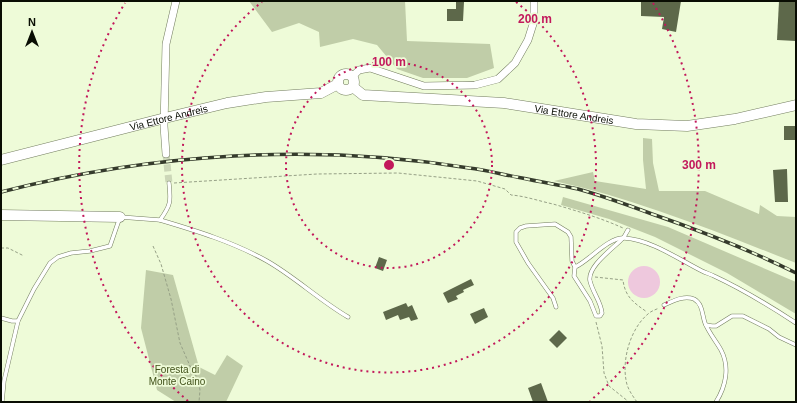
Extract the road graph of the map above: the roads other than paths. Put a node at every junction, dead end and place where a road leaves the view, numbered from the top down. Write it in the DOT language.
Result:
graph roads {
  1 [pos="176,1"];
  2 [pos="534,1"];
  3 [pos="352,82"];
  4 [pos="796,105"];
  5 [pos="165,118"];
  6 [pos="166,154"];
  7 [pos="1,160"];
  8 [pos="169,183"];
  9 [pos="1,215"];
  10 [pos="120,217"];
  11 [pos="160,220"];
  12 [pos="628,230"];
  13 [pos="623,238"];
  14 [pos="575,267"];
  15 [pos="664,305"];
  16 [pos="556,307"];
  17 [pos="348,317"];
  18 [pos="1,318"];
  19 [pos="18,321"];
  20 [pos="796,323"];
  21 [pos="706,325"];
  22 [pos="796,345"];
  23 [pos="2,402"];
  24 [pos="716,402"];
  1 -- 5 [label="street"];
  2 -- 3 [label="street"];
  3 -- 4 [label="street, Via Ettore Andreis"];
  3 -- 5 [label="street, Via Ettore Andreis"];
  5 -- 6 [label="street"];
  5 -- 7 [label="street, Via Ettore Andreis"];
  8 -- 11 [label="lane"];
  9 -- 10 [label="street"];
  10 -- 11 [label="lane"];
  10 -- 19 [label="lane"];
  11 -- 17 [label="lane"];
  12 -- 13 [label="lane"];
  13 -- 14 [label="lane"];
  13 -- 14 [label="lane"];
  13 -- 20 [label="lane"];
  14 -- 16 [label="lane"];
  15 -- 21 [label="lane"];
  18 -- 19 [label="lane"];
  19 -- 23 [label="lane"];
  21 -- 22 [label="lane"];
  21 -- 24 [label="lane"];
}
